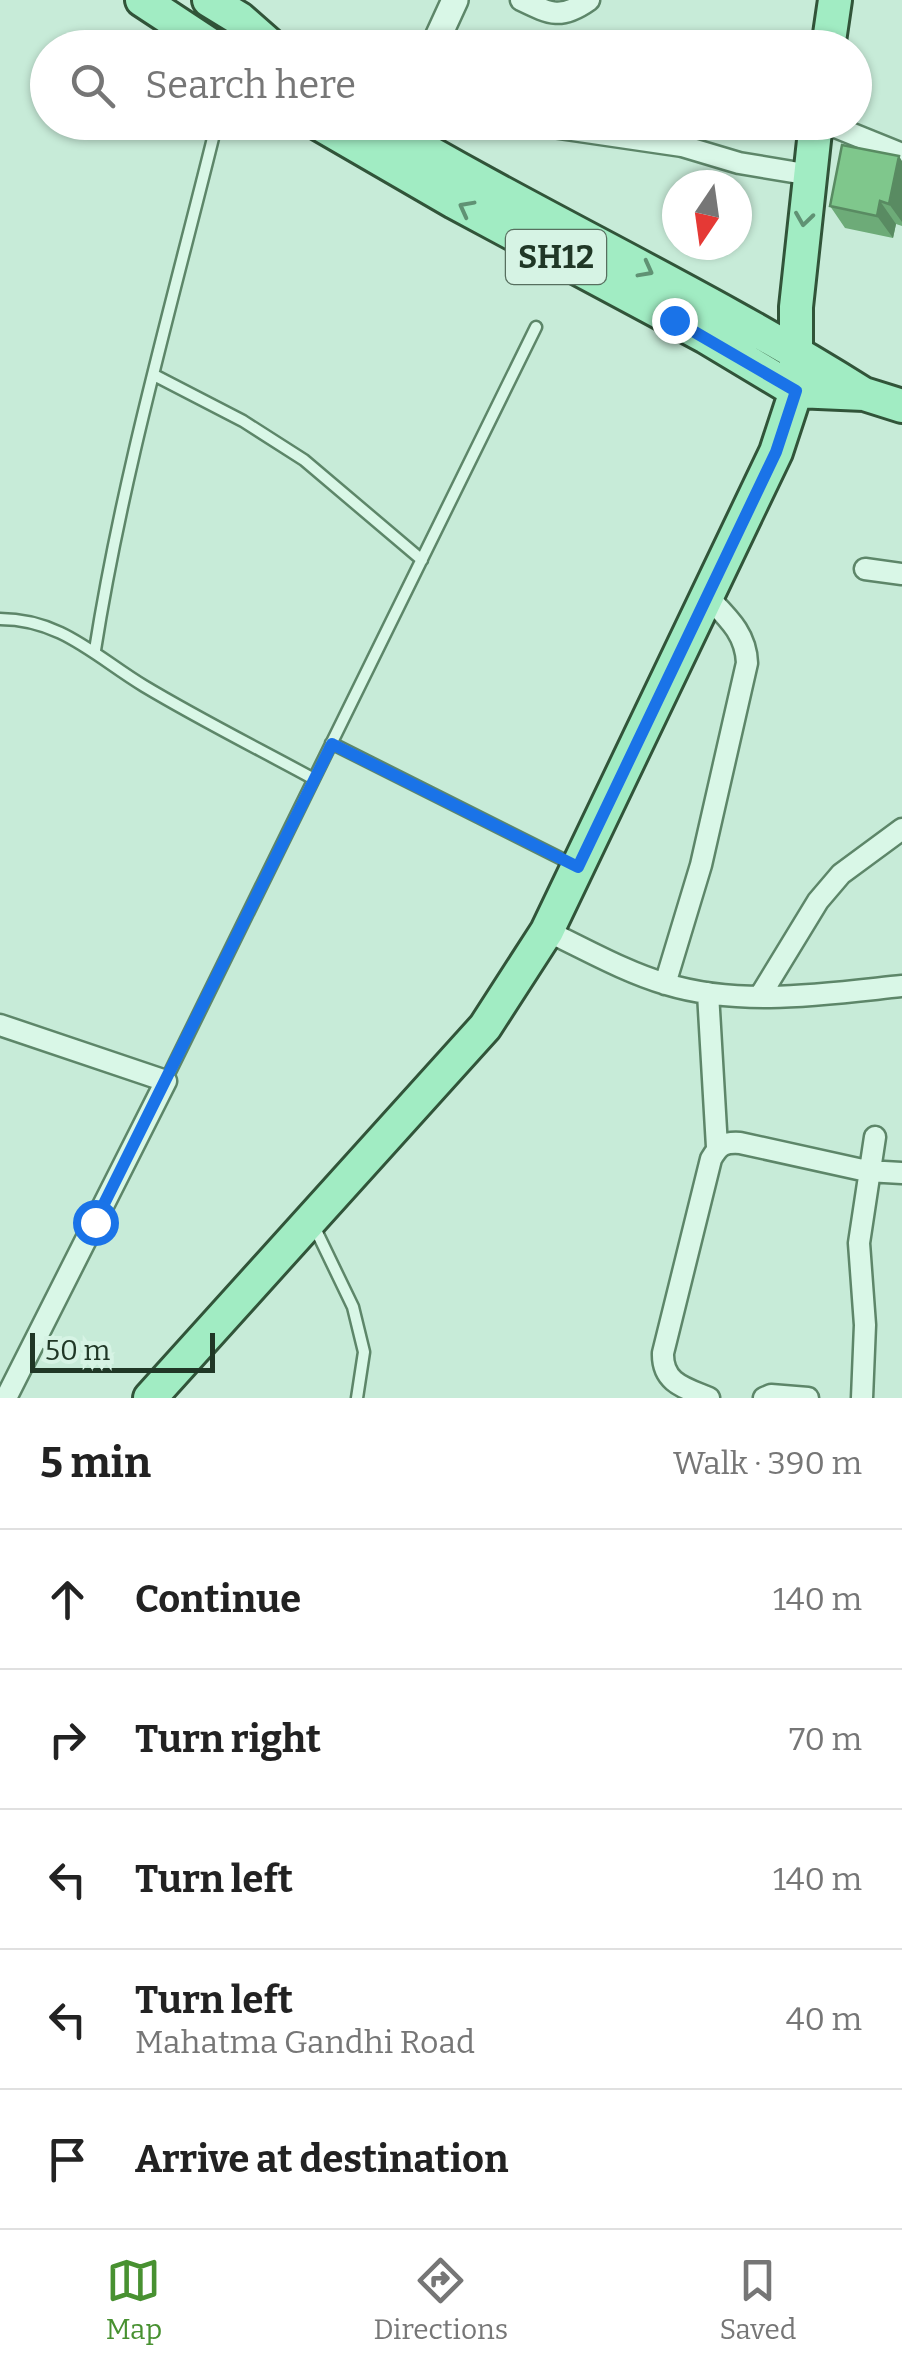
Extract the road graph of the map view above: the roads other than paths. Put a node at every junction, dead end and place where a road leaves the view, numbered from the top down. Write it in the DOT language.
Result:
graph roads {
  1 [pos="142,0"];
  2 [pos="209,0"];
  3 [pos="454,0"];
  4 [pos="521,0"];
  5 [pos="589,0"];
  6 [pos="836,0"];
  7 [pos="188,30"];
  8 [pos="253,30"];
  9 [pos="441,30"];
  10 [pos="831,30"];
  11 [pos="213,140"];
  12 [pos="347,140"];
  13 [pos="415,140"];
  14 [pos="641,140"];
  15 [pos="817,140"];
  16 [pos="866,140"];
  17 [pos="902,154"];
  18 [pos="810,175"];
  19 [pos="536,327"];
  20 [pos="798,353"];
  21 [pos="154,375"];
  22 [pos="796,391"];
  23 [pos="864,394"];
  24 [pos="902,406"];
  25 [pos="422,560"];
  26 [pos="865,569"];
  27 [pos="902,574"];
  28 [pos="707,596"];
  29 [pos="0,618"];
  30 [pos="96,650"];
  31 [pos="332,744"];
  32 [pos="314,779"];
  33 [pos="902,829"];
  34 [pos="578,867"];
  35 [pos="546,931"];
  36 [pos="665,984"];
  37 [pos="902,986"];
  38 [pos="708,993"];
  39 [pos="760,996"];
  40 [pos="0,1025"];
  41 [pos="166,1080"];
  42 [pos="874,1138"];
  43 [pos="718,1147"];
  44 [pos="868,1172"];
  45 [pos="902,1173"];
  46 [pos="311,1218"];
  47 [pos="6,1398"];
  48 [pos="150,1398"];
  49 [pos="356,1398"];
  50 [pos="709,1398"];
  51 [pos="764,1398"];
  52 [pos="808,1398"];
  53 [pos="862,1398"];
  1 -- 7 [label="main road"];
  2 -- 8 [label="main road"];
  3 -- 9 [label="street"];
  4 -- 5 [label="street"];
  6 -- 10 [label="main road"];
  11 -- 21 [label="lane"];
  22 -- 12 [label="main road, SH12, one-way"];
  13 -- 20 [label="main road, SH12, one-way"];
  14 -- 18 [label="street"];
  15 -- 18 [label="main road"];
  16 -- 17 [label="street"];
  18 -- 20 [label="main road, one-way"];
  19 -- 25 [label="lane"];
  20 -- 22 [label="main road"];
  20 -- 23 [label="main road, SH12"];
  21 -- 25 [label="lane"];
  21 -- 30 [label="lane"];
  22 -- 23 [label="main road, SH12"];
  22 -- 28 [label="main road"];
  23 -- 24 [label="main road, SH12"];
  25 -- 31 [label="lane"];
  26 -- 27 [label="street"];
  28 -- 34 [label="main road"];
  28 -- 36 [label="street"];
  29 -- 30 [label="lane"];
  30 -- 32 [label="lane"];
  31 -- 32 [label="lane"];
  31 -- 34 [label="lane"];
  32 -- 41 [label="lane"];
  33 -- 39 [label="street"];
  34 -- 35 [label="main road"];
  35 -- 36 [label="street"];
  35 -- 46 [label="main road"];
  36 -- 38 [label="street"];
  37 -- 39 [label="street"];
  38 -- 39 [label="street"];
  38 -- 43 [label="street"];
  40 -- 41 [label="street"];
  41 -- 47 [label="street"];
  42 -- 44 [label="street"];
  43 -- 44 [label="street"];
  43 -- 50 [label="street"];
  44 -- 45 [label="street"];
  44 -- 53 [label="street"];
  46 -- 48 [label="main road"];
  46 -- 49 [label="lane"];
  51 -- 52 [label="street"];
}
